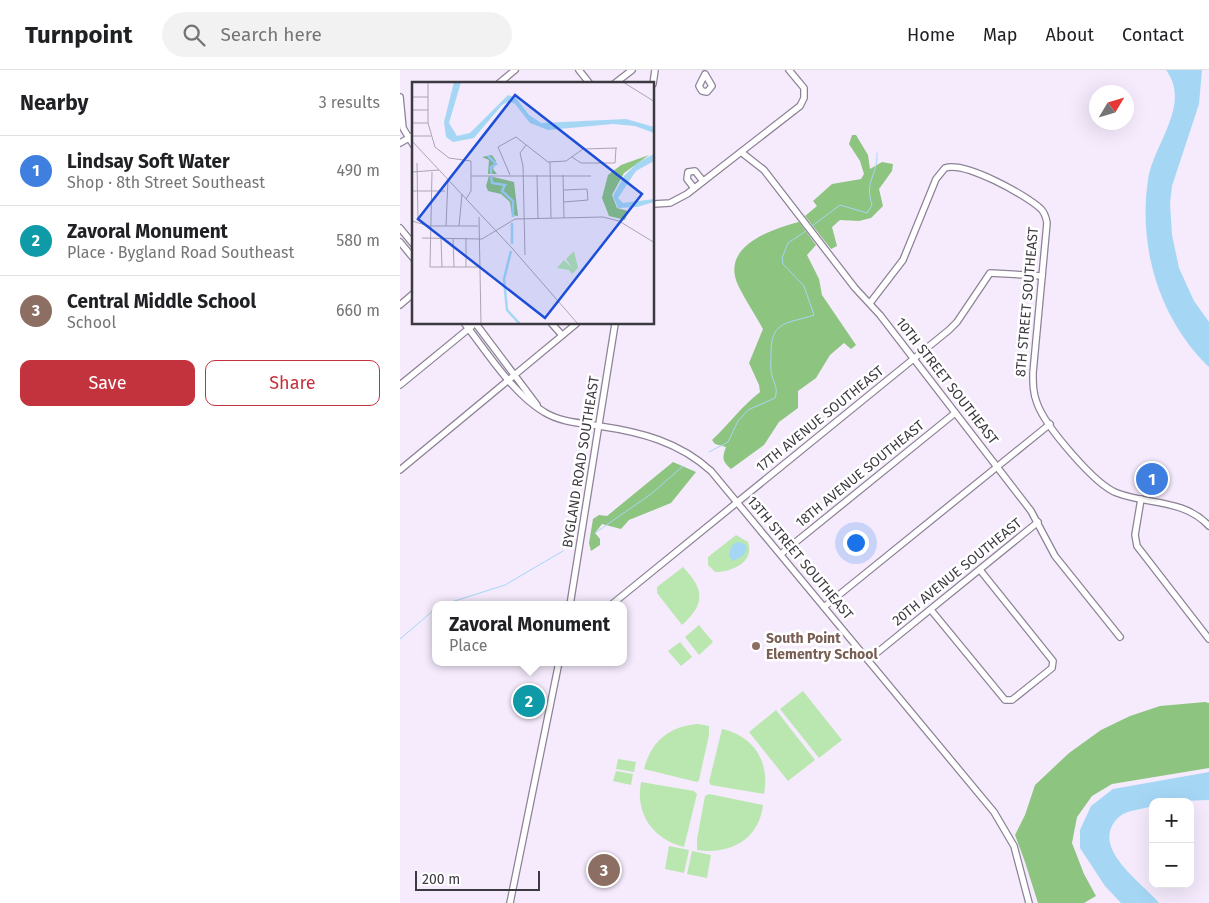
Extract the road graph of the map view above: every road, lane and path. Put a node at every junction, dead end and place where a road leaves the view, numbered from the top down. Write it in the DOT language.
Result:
graph roads {
  1 [pos="516,70"];
  2 [pos="579,70"];
  3 [pos="632,70"];
  4 [pos="789,70"];
  5 [pos="501,82"];
  6 [pos="588,82"];
  7 [pos="617,82"];
  8 [pos="400,97"];
  9 [pos="412,136"];
  10 [pos="407,137"];
  11 [pos="400,143"];
  12 [pos="412,143"];
  13 [pos="741,152"];
  14 [pos="703,181"];
  15 [pos="694,188"];
  16 [pos="655,204"];
  17 [pos="400,228"];
  18 [pos="400,242"];
  19 [pos="412,243"];
  20 [pos="412,257"];
  21 [pos="1042,276"];
  22 [pos="412,295"];
  23 [pos="400,304"];
  24 [pos="870,304"];
  25 [pos="476,325"];
  26 [pos="553,325"];
  27 [pos="575,325"];
  28 [pos="616,325"];
  29 [pos="467,326"];
  30 [pos="562,335"];
  31 [pos="914,359"];
  32 [pos="515,374"];
  33 [pos="509,379"];
  34 [pos="400,385"];
  35 [pos="544,412"];
  36 [pos="955,413"];
  37 [pos="1050,424"];
  38 [pos="599,426"];
  39 [pos="998,467"];
  40 [pos="400,470"];
  41 [pos="1141,499"];
  42 [pos="738,502"];
  43 [pos="1038,522"];
  44 [pos="1209,526"];
  45 [pos="781,554"];
  46 [pos="980,570"];
  47 [pos="571,601"];
  48 [pos="616,601"];
  49 [pos="824,607"];
  50 [pos="931,610"];
  51 [pos="1120,637"];
  52 [pos="1209,639"];
  53 [pos="868,660"];
  54 [pos="558,666"];
  55 [pos="510,903"];
  56 [pos="1029,903"];
  1 -- 5 [label="street"];
  2 -- 6 [label="street"];
  3 -- 7 [label="street"];
  4 -- 13 [label="street"];
  8 -- 10 [label="street"];
  9 -- 10 [label="street"];
  10 -- 11 [label="street"];
  10 -- 12 [label="street"];
  13 -- 14 [label="street"];
  13 -- 24 [label="street, 10TH STREET SOUTHEAST"];
  14 -- 15 [label="street"];
  14 -- 15 [label="street"];
  15 -- 16 [label="street"];
  17 -- 19 [label="street"];
  18 -- 20 [label="street"];
  21 -- 24 [label="street, 8TH STREET SOUTHEAST"];
  21 -- 31 [label="street, 17TH AVENUE SOUTHEAST"];
  21 -- 37 [label="street, 8TH STREET SOUTHEAST"];
  22 -- 23 [label="street"];
  24 -- 31 [label="street, 10TH STREET SOUTHEAST"];
  25 -- 32 [label="street"];
  26 -- 30 [label="street"];
  27 -- 30 [label="street"];
  28 -- 38 [label="street, BYGLAND ROAD SOUTHEAST"];
  29 -- 33 [label="street"];
  29 -- 34 [label="street"];
  30 -- 32 [label="street"];
  31 -- 36 [label="street, 10TH STREET SOUTHEAST"];
  31 -- 42 [label="street, 17TH AVENUE SOUTHEAST"];
  32 -- 33 [label="street"];
  32 -- 35 [label="street"];
  33 -- 35 [label="street"];
  33 -- 40 [label="street"];
  35 -- 38 [label="street, 13TH STREET SOUTHEAST"];
  36 -- 39 [label="street, 10TH STREET SOUTHEAST"];
  36 -- 45 [label="street, 18TH AVENUE SOUTHEAST"];
  37 -- 39 [label="street"];
  37 -- 41 [label="street, 8TH STREET SOUTHEAST"];
  38 -- 42 [label="street, 13TH STREET SOUTHEAST"];
  38 -- 47 [label="street, BYGLAND ROAD SOUTHEAST"];
  39 -- 43 [label="street, 10TH STREET SOUTHEAST"];
  39 -- 49 [label="street"];
  41 -- 44 [label="street, 8TH STREET SOUTHEAST"];
  41 -- 52 [label="street"];
  42 -- 45 [label="street, 13TH STREET SOUTHEAST"];
  42 -- 48 [label="street, 17TH AVENUE SOUTHEAST"];
  43 -- 46 [label="street, 20TH AVENUE SOUTHEAST"];
  43 -- 51 [label="street, 10TH STREET SOUTHEAST"];
  45 -- 49 [label="street, 13TH STREET SOUTHEAST"];
  46 -- 50 [label="street, 20TH AVENUE SOUTHEAST"];
  46 -- 50 [label="street"];
  49 -- 53 [label="street, 13TH STREET SOUTHEAST"];
  50 -- 53 [label="street, 20TH AVENUE SOUTHEAST"];
  53 -- 56 [label="street, 13TH STREET SOUTHEAST"];
  54 -- 55 [label="street"];
}
